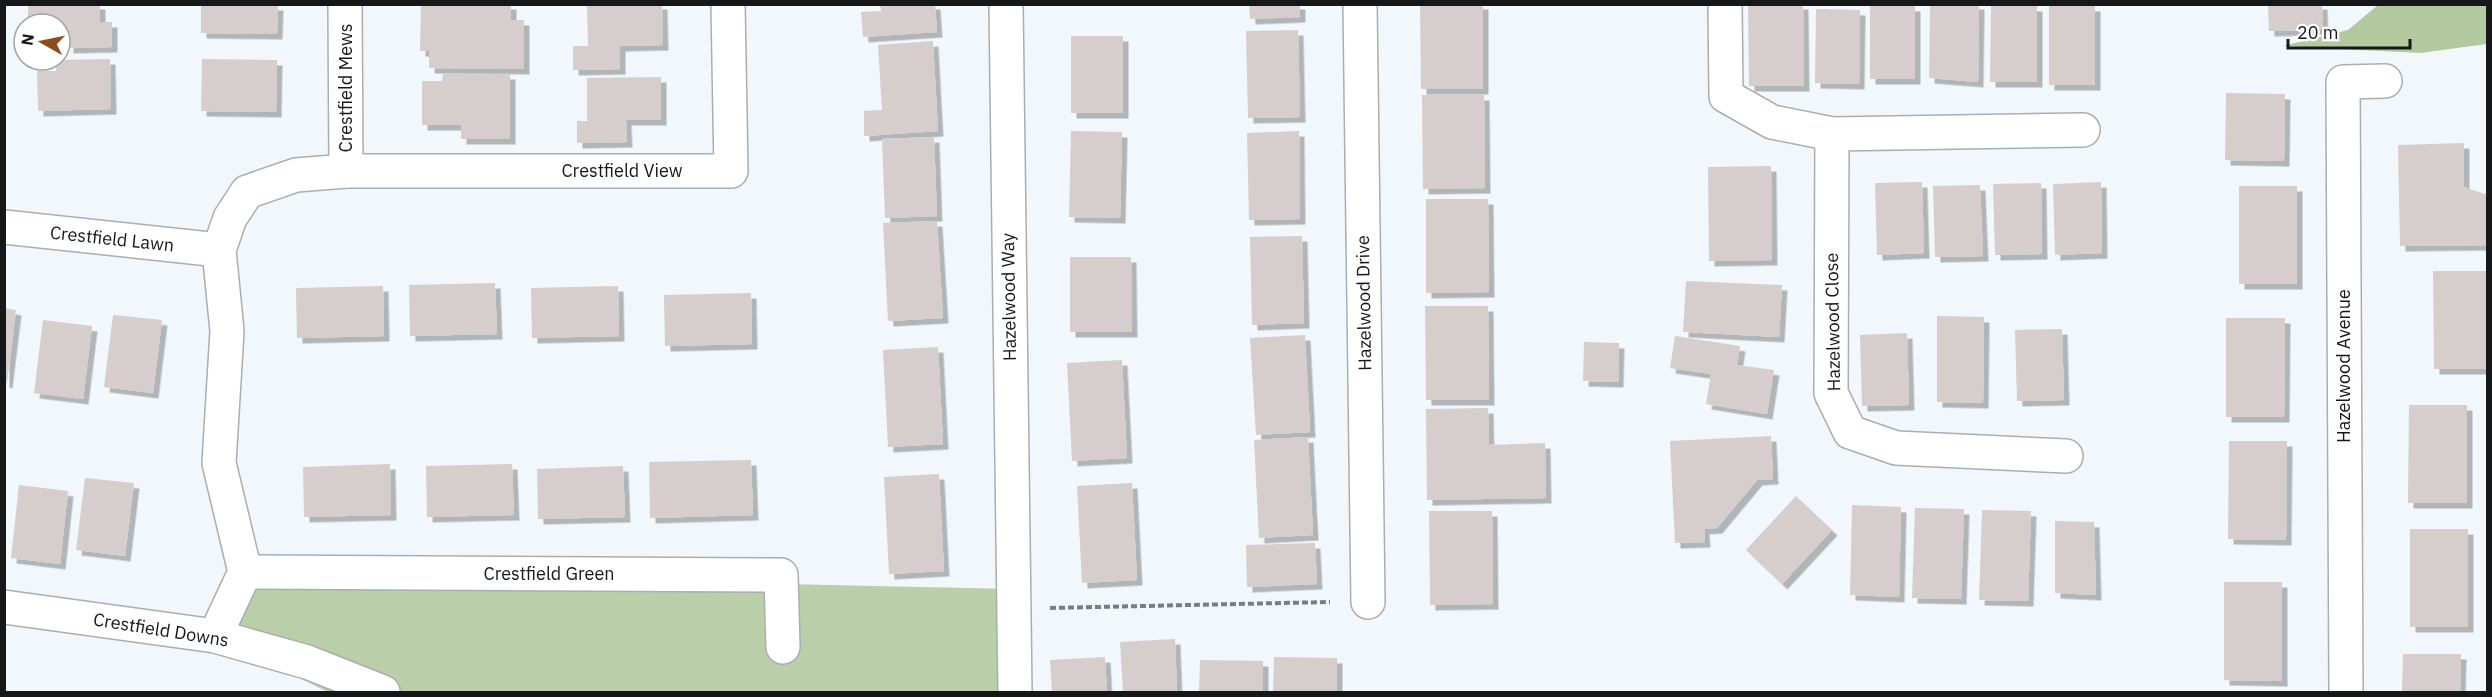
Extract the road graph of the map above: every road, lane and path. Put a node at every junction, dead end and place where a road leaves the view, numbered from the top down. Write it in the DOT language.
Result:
graph roads {
  1 [pos="345,4"];
  2 [pos="728,4"];
  3 [pos="1006,4"];
  4 [pos="1360,4"];
  5 [pos="1725,4"];
  6 [pos="2385,81"];
  7 [pos="2083,130"];
  8 [pos="1832,134"];
  9 [pos="346,171"];
  10 [pos="4,227"];
  11 [pos="219,250"];
  12 [pos="2066,456"];
  13 [pos="245,572"];
  14 [pos="1013,599"];
  15 [pos="1368,602"];
  16 [pos="4,607"];
  17 [pos="215,636"];
  18 [pos="783,647"];
  19 [pos="382,693"];
  20 [pos="1015,693"];
  21 [pos="2346,693"];
  1 -- 9 [label="street, Crestfield Mews"];
  2 -- 9 [label="street, Crestfield View"];
  3 -- 14 [label="street, Hazelwood Way"];
  4 -- 15 [label="street, Hazelwood Drive"];
  5 -- 8 [label="street"];
  6 -- 21 [label="street, Hazelwood Avenue"];
  7 -- 8 [label="street"];
  8 -- 12 [label="street, Hazelwood Close"];
  9 -- 11 [label="street"];
  10 -- 11 [label="street, Crestfield Lawn"];
  11 -- 13 [label="street"];
  13 -- 17 [label="street"];
  13 -- 18 [label="street, Crestfield Green"];
  14 -- 15 [label="path"];
  14 -- 20 [label="street, Hazelwood Way"];
  16 -- 17 [label="street, Crestfield Downs"];
  17 -- 19 [label="street, Crestfield Downs"];
}
